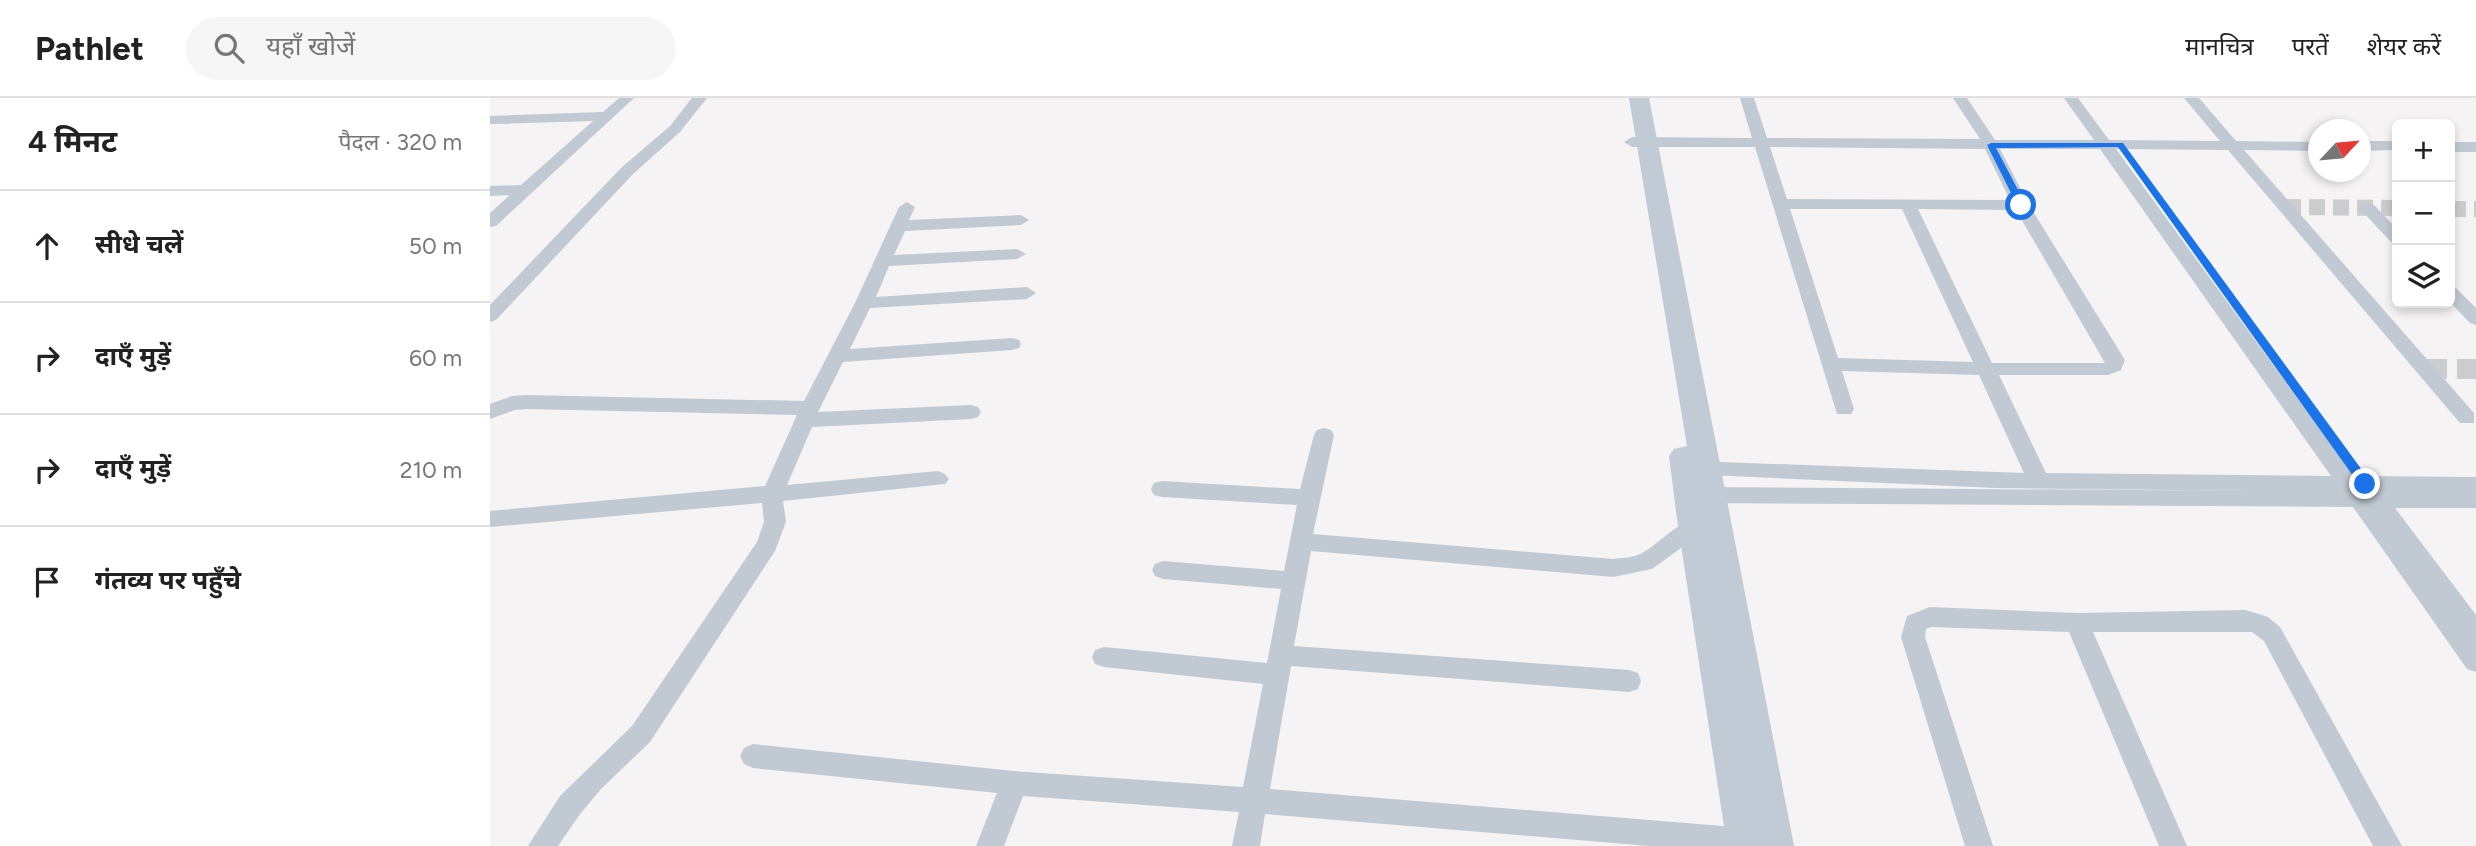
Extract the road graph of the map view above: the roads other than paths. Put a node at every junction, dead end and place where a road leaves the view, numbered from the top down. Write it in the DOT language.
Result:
graph roads {
  1 [pos="627,98"];
  2 [pos="700,98"];
  3 [pos="1624,98"];
  4 [pos="1639,98"];
  5 [pos="1747,98"];
  6 [pos="1960,98"];
  7 [pos="2071,98"];
  8 [pos="2087,98"];
  9 [pos="2191,98"];
  10 [pos="605,117"];
  11 [pos="490,120"];
  12 [pos="1639,142"];
  13 [pos="1763,143"];
  14 [pos="1991,145"];
  15 [pos="2113,145"];
  16 [pos="2233,146"];
  17 [pos="2308,146"];
  18 [pos="2371,146"];
  19 [pos="2392,146"];
  20 [pos="2455,147"];
  21 [pos="2476,147"];
  22 [pos="523,190"];
  23 [pos="490,191"];
  24 [pos="1780,204"];
  25 [pos="1908,205"];
  26 [pos="2021,205"];
  27 [pos="2368,208"];
  28 [pos="1021,220"];
  29 [pos="490,222"];
  30 [pos="2392,233"];
  31 [pos="1017,254"];
  32 [pos="883,261"];
  33 [pos="1027,293"];
  34 [pos="2455,297"];
  35 [pos="864,303"];
  36 [pos="493,309"];
  37 [pos="2476,319"];
  38 [pos="1012,344"];
  39 [pos="837,356"];
  40 [pos="1829,364"];
  41 [pos="1985,369"];
  42 [pos="1844,410"];
  43 [pos="490,412"];
  44 [pos="971,412"];
  45 [pos="808,414"];
  46 [pos="2467,418"];
  47 [pos="1324,435"];
  48 [pos="938,480"];
  49 [pos="2039,481"];
  50 [pos="1699,482"];
  51 [pos="2476,485"];
  52 [pos="1162,489"];
  53 [pos="2362,492"];
  54 [pos="772,495"];
  55 [pos="1309,498"];
  56 [pos="2476,500"];
  57 [pos="490,519"];
  58 [pos="1704,526"];
  59 [pos="1301,542"];
  60 [pos="1163,570"];
  61 [pos="1294,581"];
  62 [pos="2077,623"];
  63 [pos="2476,633"];
  64 [pos="1104,657"];
  65 [pos="2476,662"];
  66 [pos="1281,665"];
  67 [pos="1629,681"];
  68 [pos="753,756"];
  69 [pos="1014,783"];
  70 [pos="1256,801"];
  71 [pos="1756,844"];
  72 [pos="542,846"];
  73 [pos="990,846"];
  74 [pos="1246,846"];
  75 [pos="1979,846"];
  76 [pos="2174,846"];
  77 [pos="2388,846"];
  1 -- 10 [label="street"];
  2 -- 36 [label="street"];
  3 -- 12 [label="street"];
  4 -- 12 [label="street"];
  5 -- 13 [label="street"];
  6 -- 14 [label="street"];
  7 -- 15 [label="street"];
  8 -- 15 [label="street"];
  9 -- 16 [label="street"];
  10 -- 11 [label="street"];
  10 -- 22 [label="street"];
  12 -- 13 [label="street"];
  12 -- 50 [label="street"];
  13 -- 14 [label="street"];
  13 -- 24 [label="street"];
  14 -- 15 [label="street"];
  14 -- 26 [label="street"];
  15 -- 16 [label="street"];
  15 -- 53 [label="street"];
  16 -- 17 [label="street"];
  16 -- 46 [label="street"];
  18 -- 19 [label="street"];
  20 -- 21 [label="street"];
  22 -- 23 [label="street"];
  22 -- 29 [label="street"];
  24 -- 25 [label="street"];
  24 -- 40 [label="street"];
  25 -- 26 [label="street"];
  25 -- 41 [label="street"];
  26 -- 41 [label="street"];
  27 -- 30 [label="street"];
  28 -- 32 [label="street"];
  31 -- 32 [label="street"];
  32 -- 35 [label="street"];
  33 -- 35 [label="street"];
  34 -- 37 [label="street"];
  35 -- 39 [label="street"];
  38 -- 39 [label="street"];
  39 -- 45 [label="street"];
  40 -- 41 [label="street"];
  40 -- 42 [label="street"];
  41 -- 49 [label="street"];
  43 -- 45 [label="street"];
  44 -- 45 [label="street"];
  45 -- 54 [label="street"];
  47 -- 55 [label="street"];
  48 -- 54 [label="street"];
  49 -- 50 [label="street"];
  49 -- 53 [label="street"];
  50 -- 53 [label="street"];
  50 -- 58 [label="street"];
  51 -- 53 [label="street"];
  52 -- 55 [label="street"];
  53 -- 56 [label="street"];
  53 -- 63 [label="street"];
  53 -- 65 [label="street"];
  54 -- 57 [label="street"];
  54 -- 72 [label="street"];
  55 -- 59 [label="street"];
  58 -- 59 [label="street"];
  58 -- 71 [label="street"];
  59 -- 61 [label="street"];
  60 -- 61 [label="street"];
  61 -- 66 [label="street"];
  62 -- 75 [label="street"];
  62 -- 76 [label="street"];
  62 -- 77 [label="street"];
  64 -- 66 [label="street"];
  66 -- 67 [label="street"];
  66 -- 70 [label="street"];
  68 -- 69 [label="street"];
  69 -- 70 [label="street"];
  69 -- 73 [label="street"];
  70 -- 71 [label="street"];
  70 -- 74 [label="street"];
}
